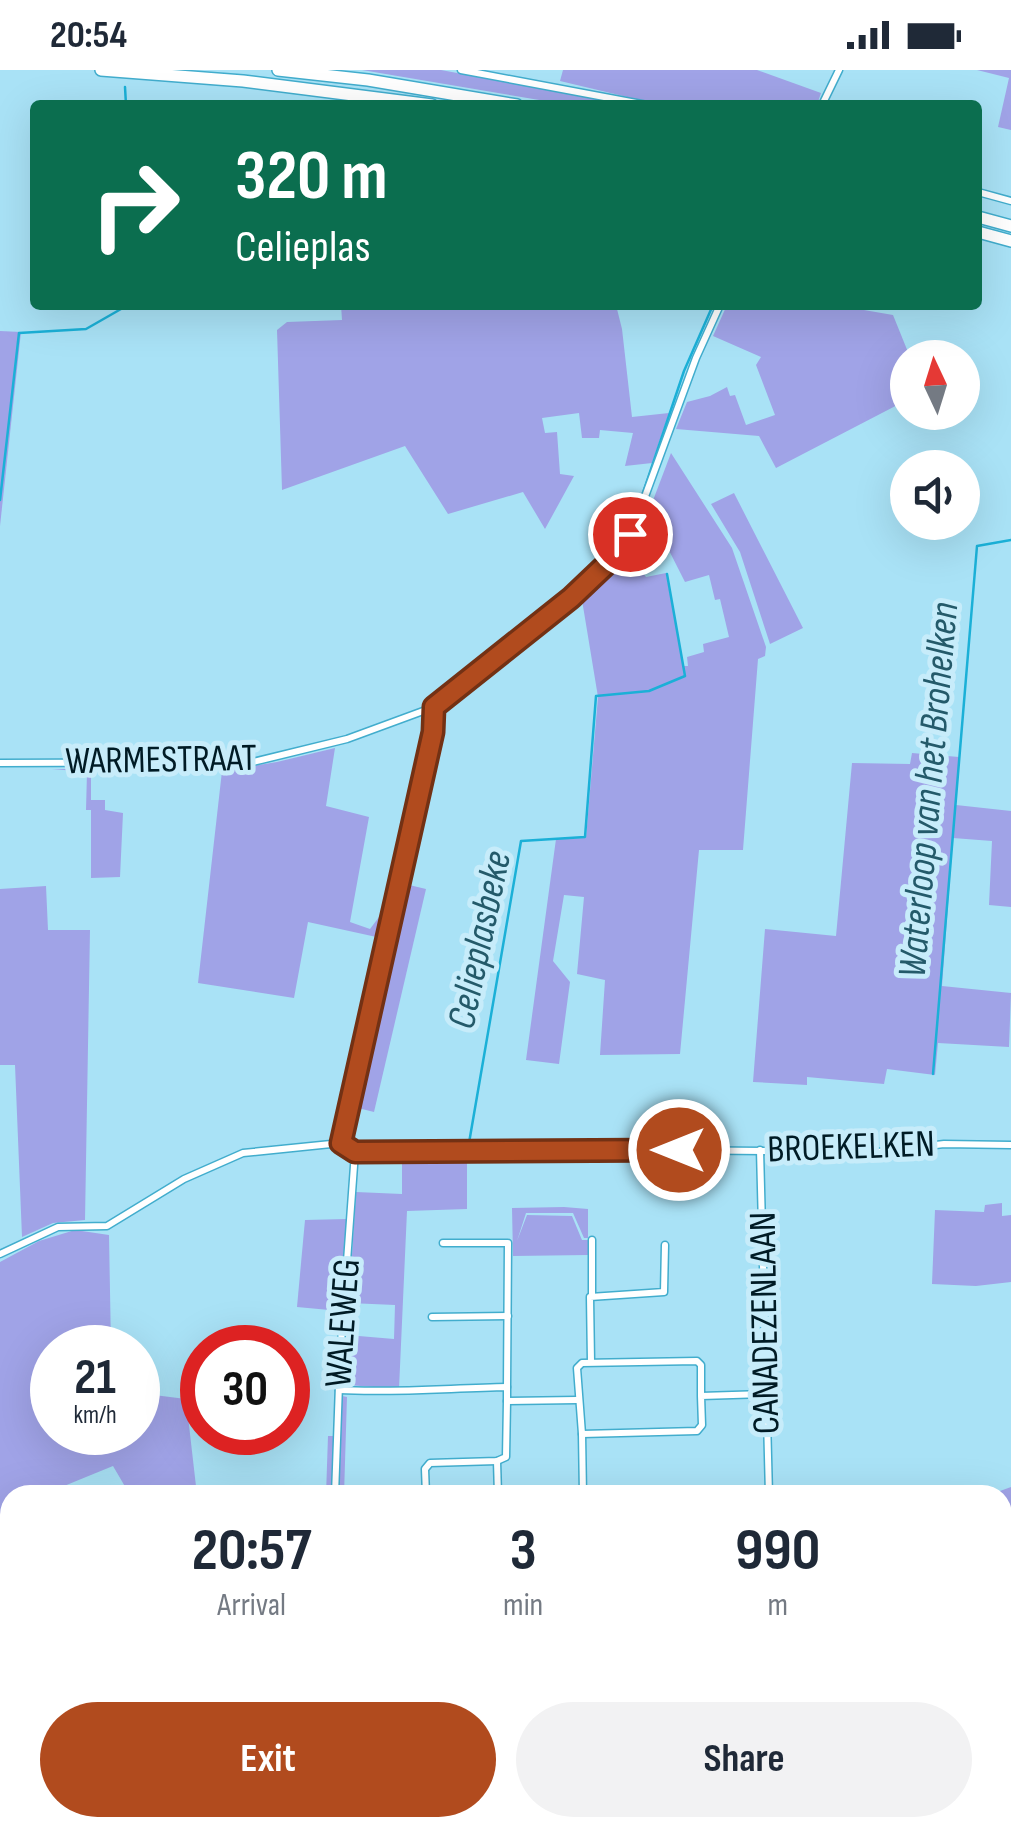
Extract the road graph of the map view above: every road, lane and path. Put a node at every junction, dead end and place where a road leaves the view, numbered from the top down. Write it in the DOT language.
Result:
graph roads {
  1 [pos="101,70"];
  2 [pos="278,70"];
  3 [pos="461,70"];
  4 [pos="839,70"];
  5 [pos="394,100"];
  6 [pos="487,100"];
  7 [pos="620,100"];
  8 [pos="824,100"];
  9 [pos="982,193"];
  10 [pos="1011,201"];
  11 [pos="982,218"];
  12 [pos="1011,226"];
  13 [pos="982,233"];
  14 [pos="1011,241"];
  15 [pos="718,310"];
  16 [pos="434,707"];
  17 [pos="0,763"];
  18 [pos="341,1143"];
  19 [pos="1011,1145"];
  20 [pos="760,1150"];
  21 [pos="355,1152"];
  22 [pos="592,1240"];
  23 [pos="444,1244"];
  24 [pos="665,1244"];
  25 [pos="0,1254"];
  26 [pos="592,1296"];
  27 [pos="508,1316"];
  28 [pos="432,1317"];
  29 [pos="591,1362"];
  30 [pos="507,1388"];
  31 [pos="338,1390"];
  32 [pos="766,1394"];
  33 [pos="701,1396"];
  34 [pos="578,1400"];
  35 [pos="507,1401"];
  36 [pos="582,1434"];
  37 [pos="497,1461"];
  38 [pos="335,1485"];
  39 [pos="426,1485"];
  40 [pos="498,1485"];
  41 [pos="583,1485"];
  42 [pos="769,1485"];
  1 -- 5 [label="highway"];
  2 -- 6 [label="highway"];
  3 -- 7 [label="street"];
  4 -- 8 [label="street"];
  9 -- 10 [label="street"];
  11 -- 12 [label="highway"];
  13 -- 14 [label="highway"];
  15 -- 16 [label="street, WARMESTRAAT"];
  16 -- 17 [label="street, WARMESTRAAT"];
  16 -- 18 [label="street"];
  18 -- 21 [label="street"];
  18 -- 25 [label="street"];
  19 -- 20 [label="street, BROEKELKEN"];
  20 -- 21 [label="street, BROEKELKEN"];
  20 -- 32 [label="street, CANADEZENLAAN"];
  21 -- 31 [label="street, WALEWEG"];
  22 -- 26 [label="street"];
  23 -- 27 [label="street"];
  24 -- 26 [label="street"];
  26 -- 29 [label="street"];
  27 -- 28 [label="street"];
  27 -- 30 [label="street"];
  29 -- 33 [label="street"];
  29 -- 34 [label="street"];
  30 -- 31 [label="street"];
  30 -- 35 [label="street"];
  31 -- 38 [label="street, WALEWEG"];
  32 -- 33 [label="street"];
  32 -- 42 [label="street, CANADEZENLAAN"];
  33 -- 36 [label="street"];
  34 -- 35 [label="street"];
  34 -- 36 [label="street"];
  35 -- 37 [label="street"];
  36 -- 41 [label="street"];
  37 -- 39 [label="street"];
  37 -- 40 [label="street"];
}
